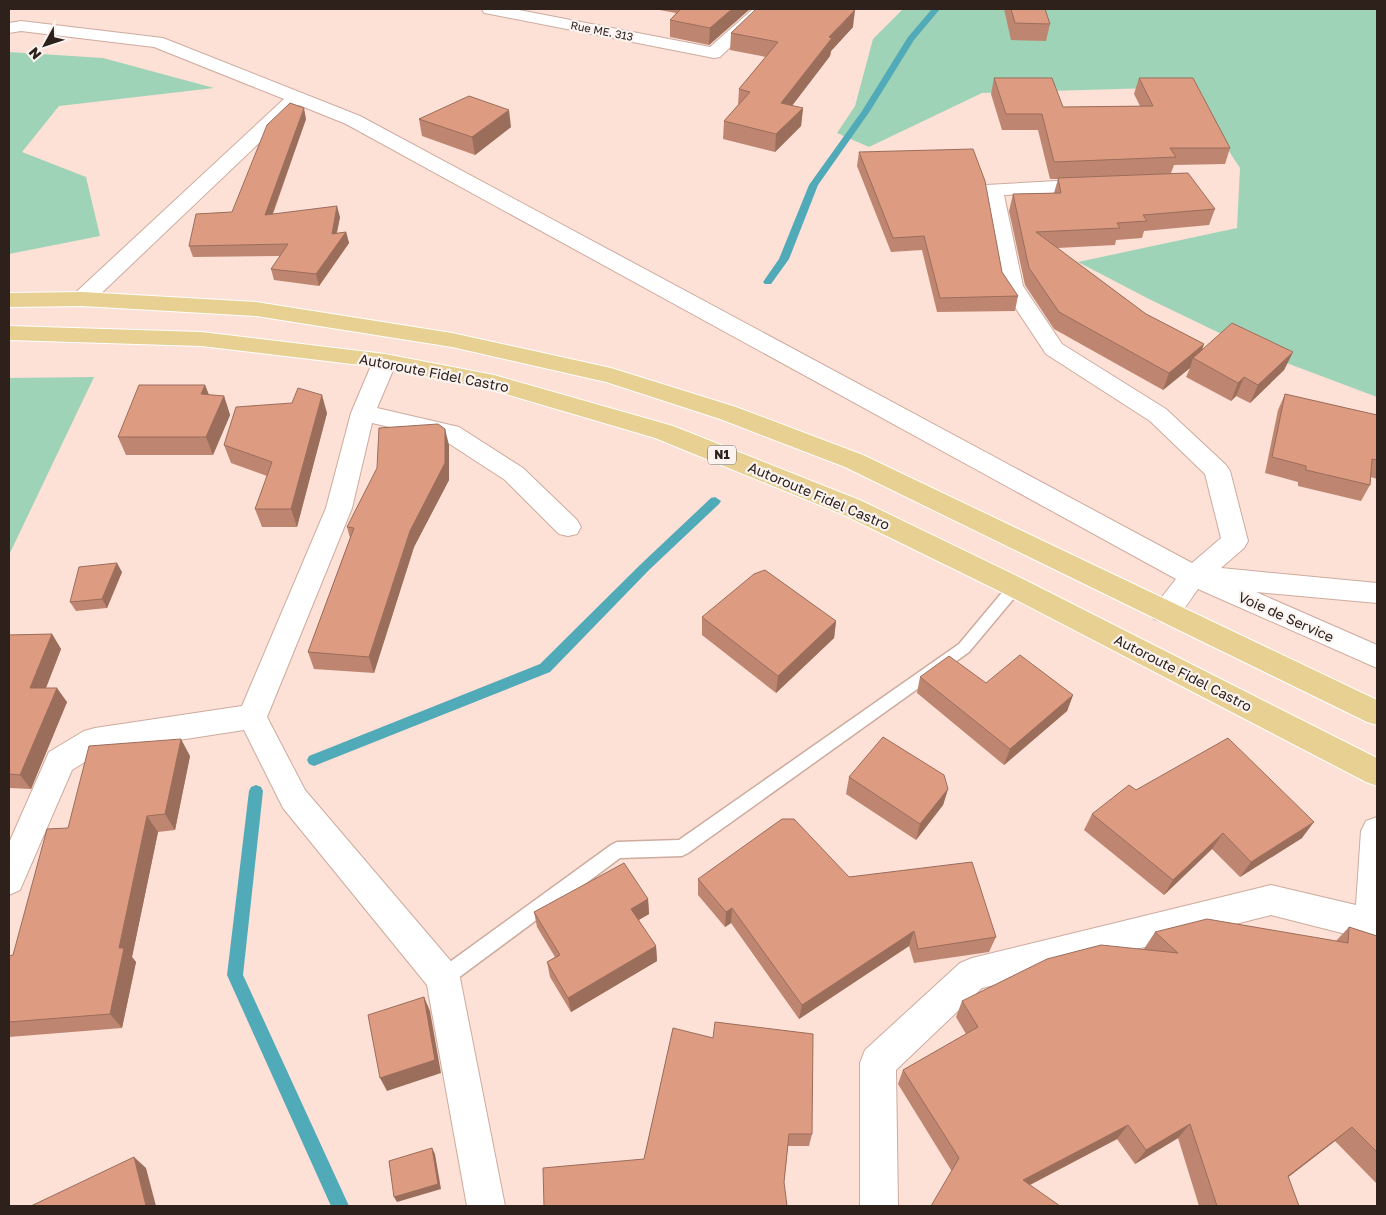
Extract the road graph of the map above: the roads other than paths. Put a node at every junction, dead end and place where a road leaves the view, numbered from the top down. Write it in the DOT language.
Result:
graph roads {
  1 [pos="490,9"];
  2 [pos="762,9"];
  3 [pos="22,23"];
  4 [pos="297,98"];
  5 [pos="1119,184"];
  6 [pos="82,299"];
  7 [pos="9,300"];
  8 [pos="9,333"];
  9 [pos="385,361"];
  10 [pos="363,413"];
  11 [pos="568,527"];
  12 [pos="1194,576"];
  13 [pos="1015,587"];
  14 [pos="1377,592"];
  15 [pos="1164,612"];
  16 [pos="1377,657"];
  17 [pos="1377,713"];
  18 [pos="252,717"];
  19 [pos="1377,773"];
  20 [pos="1377,831"];
  21 [pos="9,880"];
  22 [pos="1374,926"];
  23 [pos="443,978"];
  24 [pos="486,1206"];
  25 [pos="879,1206"];
  1 -- 2 [label="street, Rue ME. 313"];
  3 -- 4 [label="street, Voie de Service"];
  4 -- 6 [label="street"];
  4 -- 12 [label="street, Voie de Service"];
  5 -- 12 [label="street"];
  6 -- 7 [label="highway"];
  6 -- 15 [label="highway"];
  8 -- 9 [label="highway, Autoroute Fidel Castro / N1"];
  9 -- 10 [label="street"];
  9 -- 13 [label="highway, Autoroute Fidel Castro / N1"];
  10 -- 11 [label="street"];
  10 -- 18 [label="street"];
  12 -- 14 [label="street"];
  12 -- 15 [label="street"];
  12 -- 16 [label="street, Voie de Service"];
  13 -- 19 [label="highway, Autoroute Fidel Castro / N1"];
  13 -- 23 [label="lane"];
  15 -- 17 [label="highway"];
  18 -- 21 [label="street"];
  18 -- 23 [label="street"];
  20 -- 22 [label="street"];
  22 -- 25 [label="street"];
  23 -- 24 [label="street"];
}
